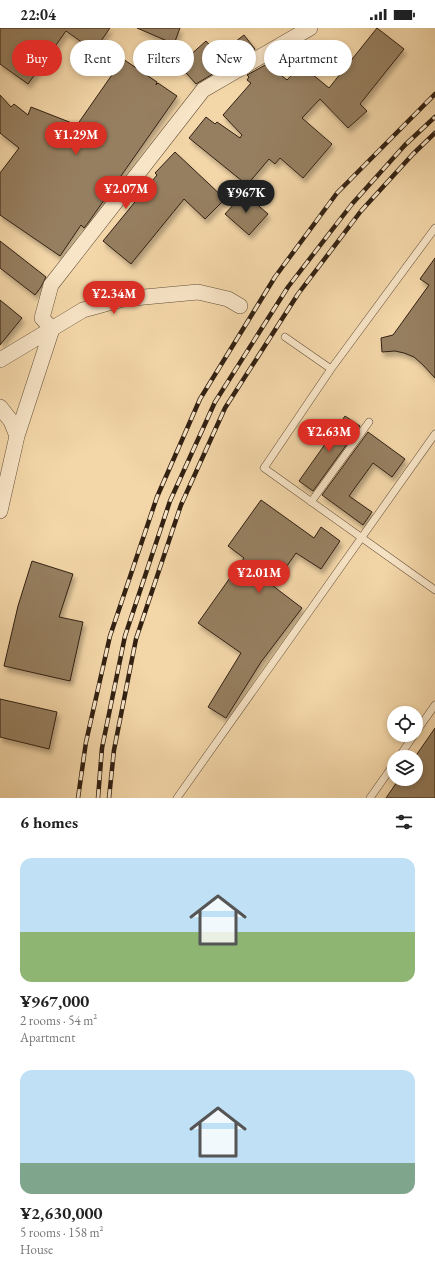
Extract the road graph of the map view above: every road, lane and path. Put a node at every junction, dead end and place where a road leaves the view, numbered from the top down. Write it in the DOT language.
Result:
graph roads {
  1 [pos="310,28"];
  2 [pos="435,228"];
  3 [pos="240,306"];
  4 [pos="52,329"];
  5 [pos="286,337"];
  6 [pos="0,360"];
  7 [pos="332,369"];
  8 [pos="0,407"];
  9 [pos="369,422"];
  10 [pos="435,434"];
  11 [pos="17,436"];
  12 [pos="312,502"];
  13 [pos="0,511"];
  14 [pos="362,537"];
  15 [pos="435,590"];
  16 [pos="435,705"];
  17 [pos="423,722"];
  18 [pos="387,774"];
  19 [pos="177,798"];
  20 [pos="370,798"];
  1 -- 4 [label="street"];
  2 -- 7 [label="lane"];
  3 -- 4 [label="street"];
  4 -- 6 [label="street"];
  4 -- 11 [label="street"];
  5 -- 7 [label="lane"];
  7 -- 12 [label="lane"];
  8 -- 11 [label="street"];
  9 -- 12 [label="lane"];
  10 -- 14 [label="lane"];
  11 -- 13 [label="street"];
  12 -- 14 [label="lane"];
  14 -- 15 [label="lane"];
  14 -- 19 [label="lane"];
  16 -- 17 [label="lane"];
  18 -- 20 [label="lane"];
}
